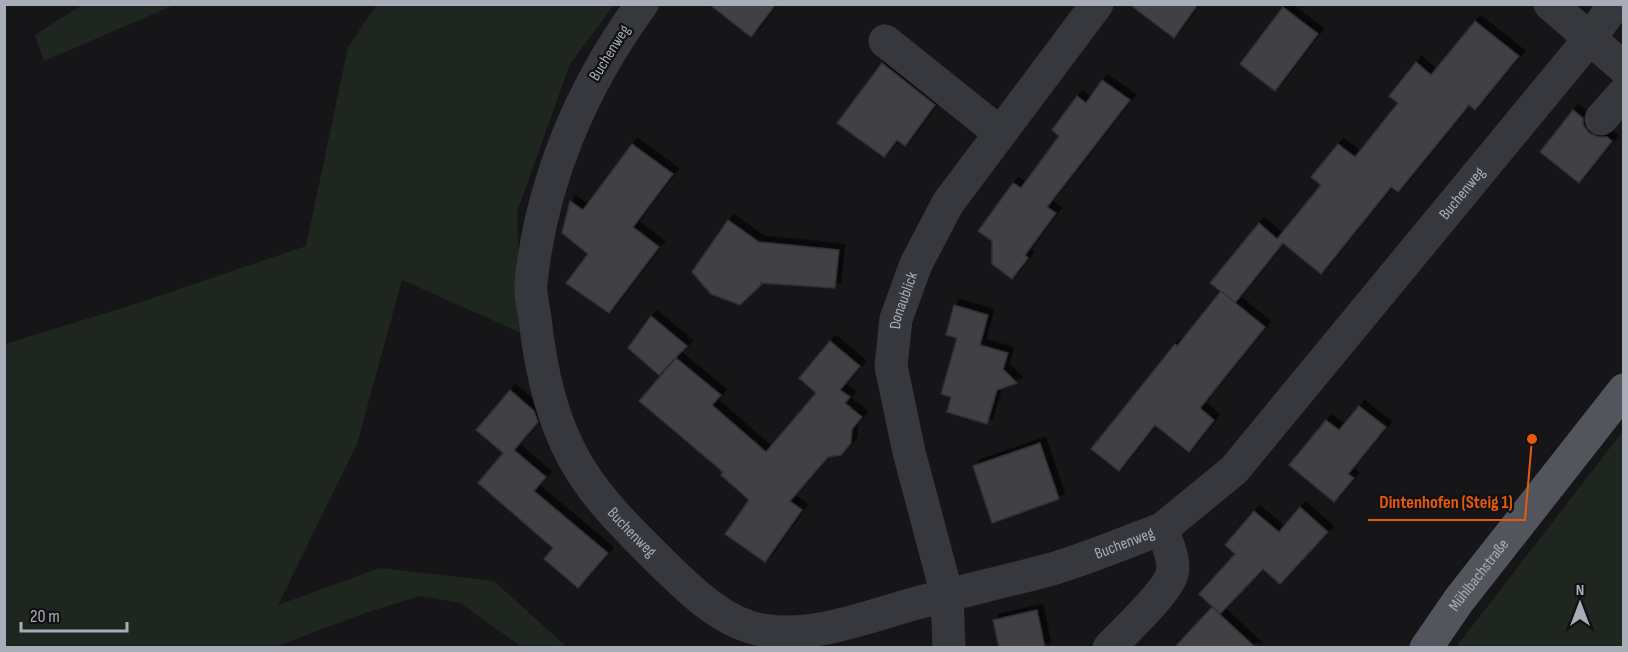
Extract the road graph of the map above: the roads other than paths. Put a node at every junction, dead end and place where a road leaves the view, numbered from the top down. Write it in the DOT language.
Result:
graph roads {
  1 [pos="642,4"];
  2 [pos="1097,4"];
  3 [pos="1550,4"];
  4 [pos="1615,4"];
  5 [pos="1590,38"];
  6 [pos="885,41"];
  7 [pos="1623,68"];
  8 [pos="1623,93"];
  9 [pos="1601,119"];
  10 [pos="1000,134"];
  11 [pos="1623,390"];
  12 [pos="1162,529"];
  13 [pos="947,595"];
  14 [pos="949,648"];
  15 [pos="1109,648"];
  16 [pos="1426,648"];
  1 -- 13 [label="street, Buchenweg"];
  2 -- 10 [label="street, Donaublick"];
  3 -- 5 [label="street"];
  4 -- 5 [label="street, Buchenweg"];
  5 -- 7 [label="street"];
  5 -- 12 [label="street, Buchenweg"];
  6 -- 10 [label="street"];
  8 -- 9 [label="street"];
  10 -- 13 [label="street, Donaublick"];
  11 -- 16 [label="main road, Mühlbachstraße"];
  12 -- 13 [label="street, Buchenweg"];
  12 -- 15 [label="street, Buchenweg"];
  13 -- 14 [label="street, Donaublick"];
}
